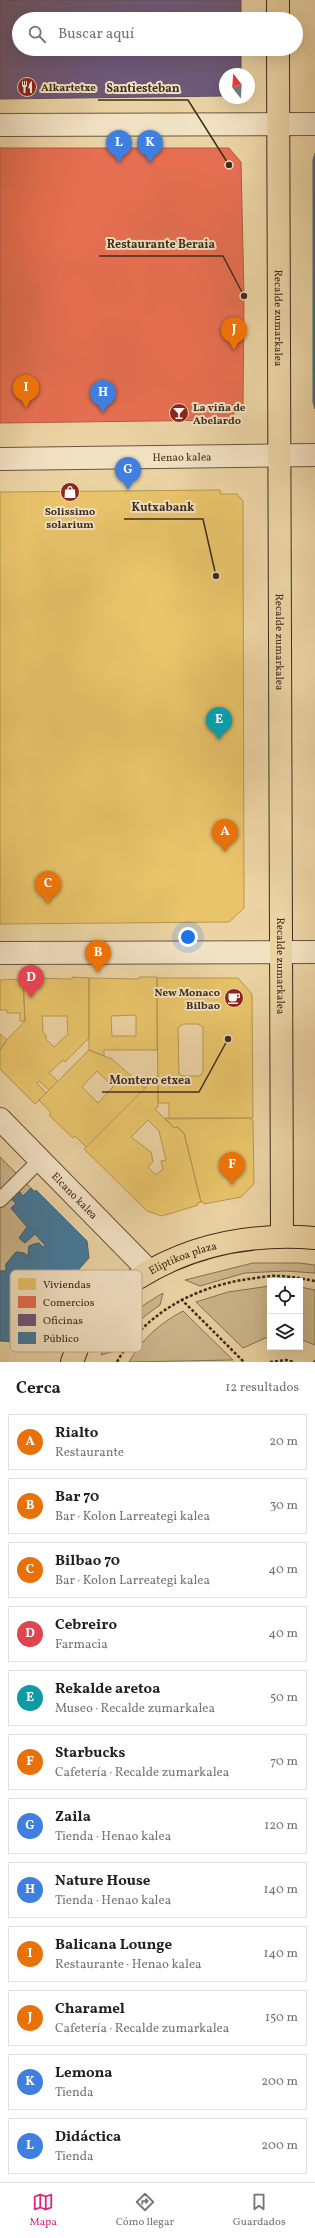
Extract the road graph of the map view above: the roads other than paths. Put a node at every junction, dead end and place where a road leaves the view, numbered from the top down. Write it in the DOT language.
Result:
graph roads {
  1 [pos="278,0"];
  2 [pos="278,12"];
  3 [pos="278,56"];
  4 [pos="315,124"];
  5 [pos="0,125"];
  6 [pos="279,125"];
  7 [pos="278,455"];
  8 [pos="315,455"];
  9 [pos="0,459"];
  10 [pos="281,952"];
  11 [pos="315,952"];
  12 [pos="0,953"];
  13 [pos="0,1120"];
  14 [pos="40,1160"];
  15 [pos="0,1200"];
  16 [pos="282,1235"];
  17 [pos="315,1238"];
  18 [pos="149,1271"];
  19 [pos="142,1275"];
  20 [pos="77,1352"];
  21 [pos="72,1362"];
  1 -- 2 [label="main road"];
  3 -- 6 [label="main road, Recalde zumarkalea"];
  4 -- 6 [label="street"];
  5 -- 6 [label="street"];
  6 -- 7 [label="main road, Recalde zumarkalea"];
  7 -- 8 [label="street, Henao kalea"];
  7 -- 9 [label="street, Henao kalea"];
  7 -- 10 [label="main road, Recalde zumarkalea"];
  10 -- 11 [label="street"];
  10 -- 12 [label="street"];
  10 -- 16 [label="main road, Recalde zumarkalea"];
  13 -- 14 [label="street, Elcano kalea"];
  14 -- 15 [label="lane"];
  14 -- 18 [label="street, Elcano kalea"];
  16 -- 17 [label="main road, Eliptikoa plaza"];
  16 -- 18 [label="main road, Eliptikoa plaza"];
  18 -- 19 [label="main road, Eliptikoa plaza"];
  20 -- 21 [label="main road, Eliptikoa plaza"];
}
